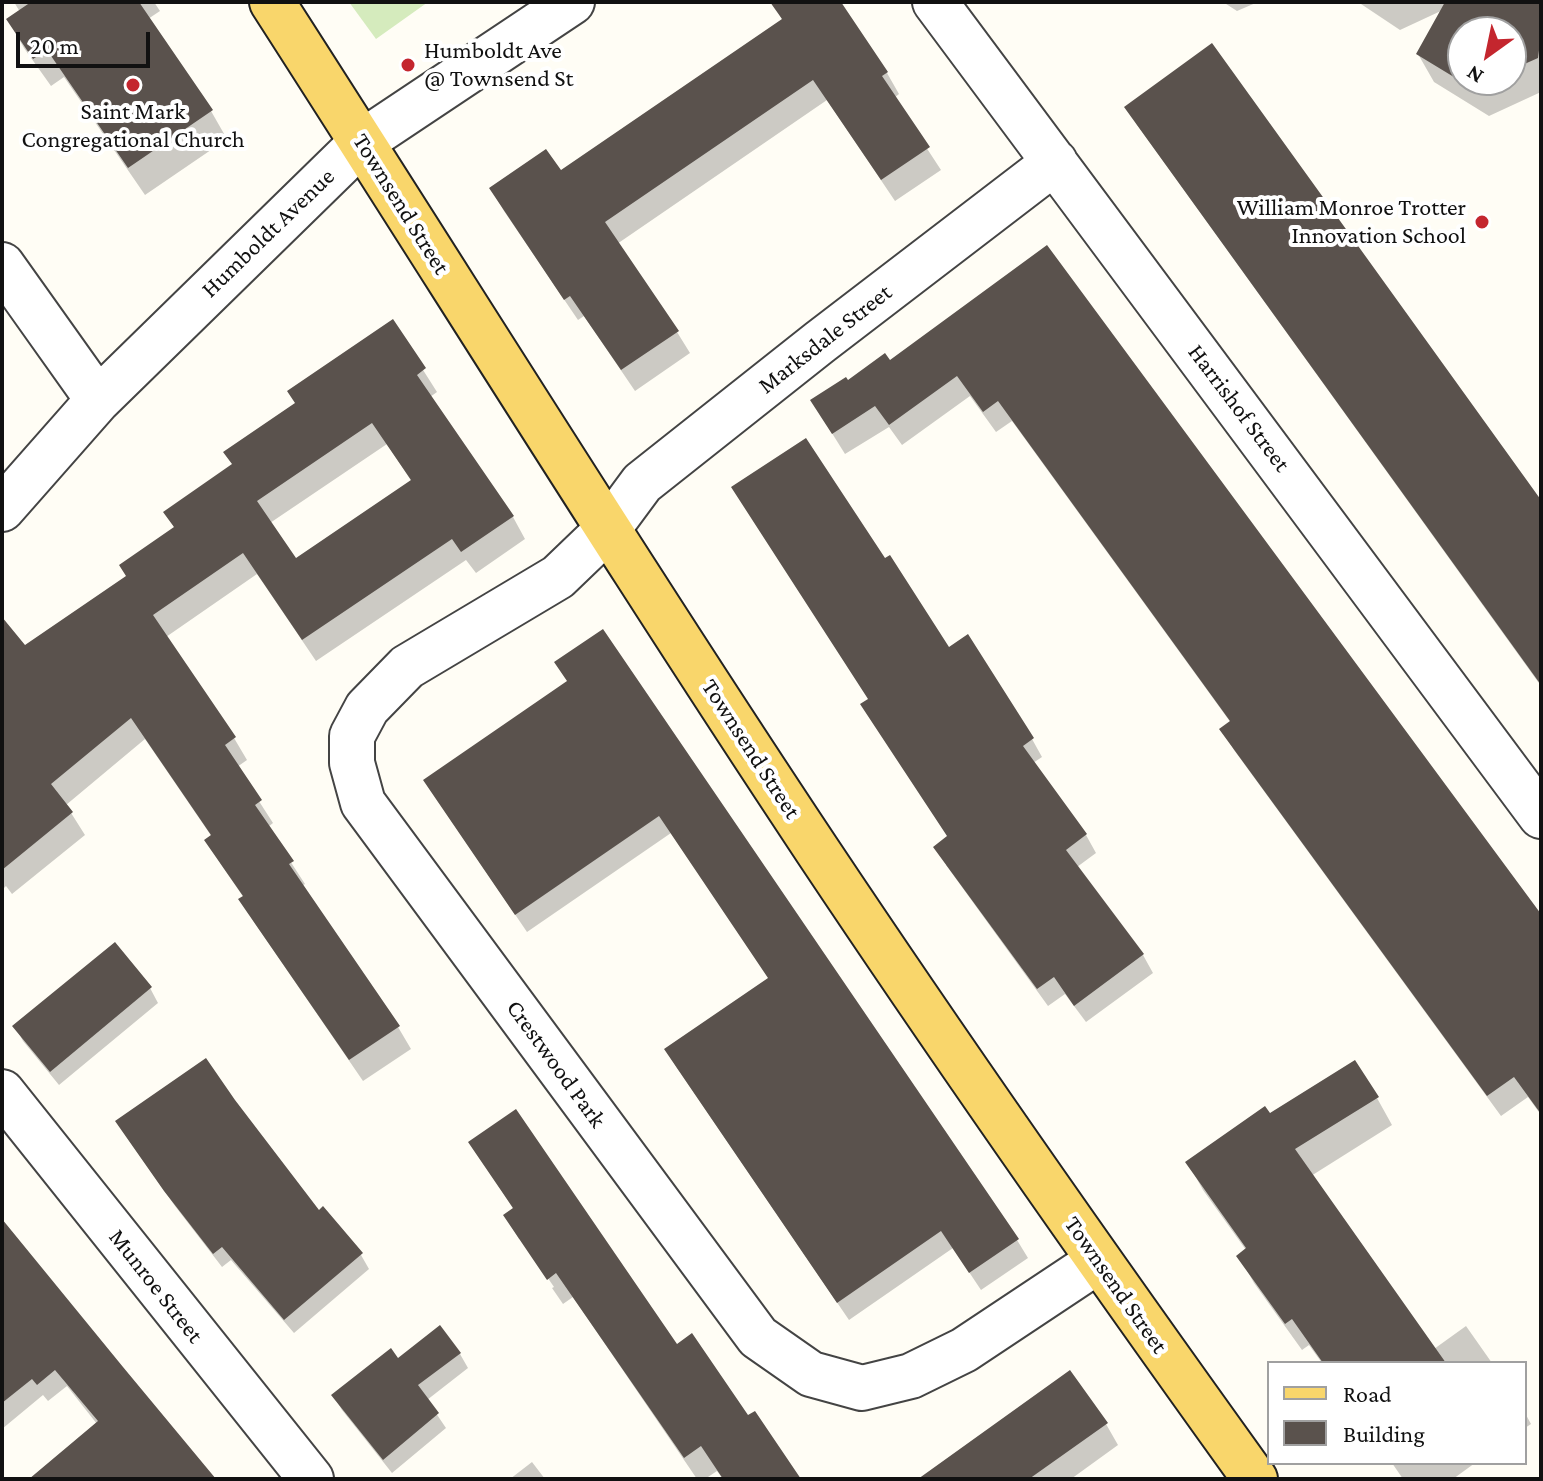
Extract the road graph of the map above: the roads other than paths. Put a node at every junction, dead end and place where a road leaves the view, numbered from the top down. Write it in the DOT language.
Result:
graph roads {
  1 [pos="272,2"];
  2 [pos="572,2"];
  3 [pos="935,2"];
  4 [pos="362,142"];
  5 [pos="1055,162"];
  6 [pos="2,265"];
  7 [pos="98,400"];
  8 [pos="2,509"];
  9 [pos="608,529"];
  10 [pos="1541,816"];
  11 [pos="2,1092"];
  12 [pos="1098,1261"];
  13 [pos="311,1479"];
  14 [pos="1255,1479"];
  1 -- 4 [label="main road, Townsend Street"];
  2 -- 4 [label="street, Humboldt Avenue"];
  3 -- 5 [label="street, Harrishof Street"];
  4 -- 7 [label="street, Humboldt Avenue"];
  4 -- 9 [label="main road, Townsend Street"];
  5 -- 9 [label="street, Marksdale Street"];
  5 -- 10 [label="street, Harrishof Street"];
  6 -- 7 [label="street"];
  7 -- 8 [label="street, Humboldt Avenue"];
  9 -- 12 [label="main road, Townsend Street"];
  9 -- 12 [label="street, Crestwood Park"];
  11 -- 13 [label="street, Munroe Street"];
  12 -- 14 [label="main road, Townsend Street"];
}
